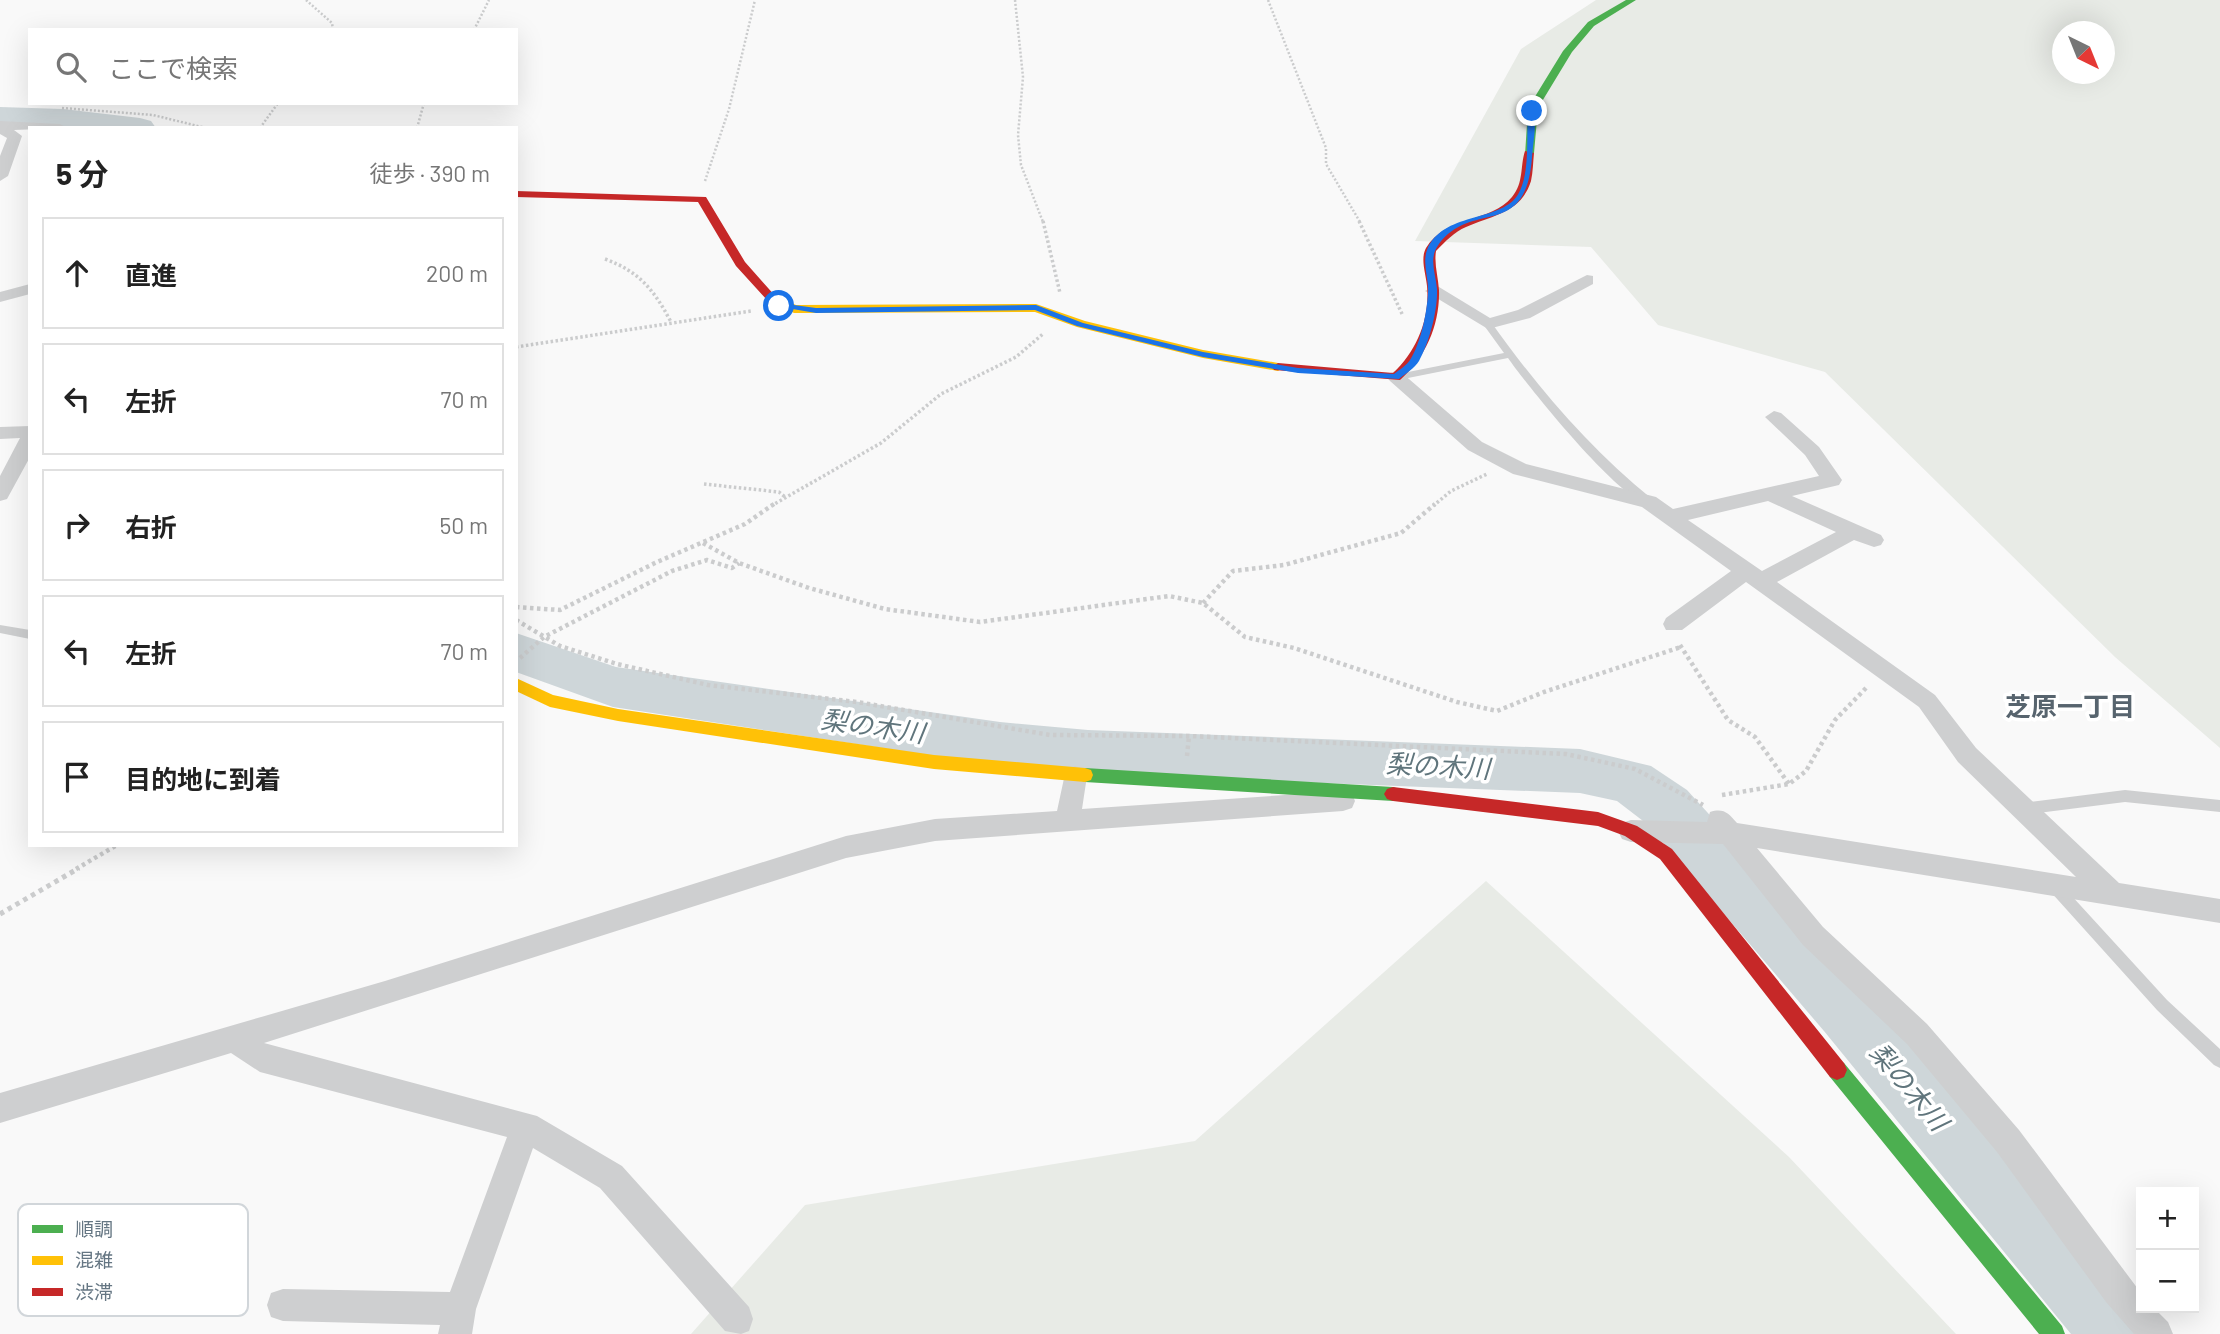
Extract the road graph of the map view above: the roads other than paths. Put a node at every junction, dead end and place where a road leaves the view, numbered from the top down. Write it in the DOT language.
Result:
graph roads {
  1 [pos="1632,0"];
  2 [pos="0,127"];
  3 [pos="28,127"];
  4 [pos="0,176"];
  5 [pos="518,194"];
  6 [pos="1587,279"];
  7 [pos="28,290"];
  8 [pos="1433,291"];
  9 [pos="0,297"];
  10 [pos="1488,324"];
  11 [pos="1510,355"];
  12 [pos="1396,377"];
  13 [pos="1774,417"];
  14 [pos="28,432"];
  15 [pos="0,433"];
  16 [pos="28,442"];
  17 [pos="0,494"];
  18 [pos="1769,494"];
  19 [pos="1648,502"];
  20 [pos="1670,517"];
  21 [pos="1852,532"];
  22 [pos="1874,540"];
  23 [pos="1754,576"];
  24 [pos="1674,624"];
  25 [pos="0,629"];
  26 [pos="28,635"];
  27 [pos="518,685"];
  28 [pos="1074,776"];
  29 [pos="1419,796"];
  30 [pos="2220,806"];
  31 [pos="2023,809"];
  32 [pos="1068,821"];
  33 [pos="1719,828"];
  34 [pos="1632,831"];
  35 [pos="2051,884"];
  36 [pos="2111,893"];
  37 [pos="2220,911"];
  38 [pos="237,1040"];
  39 [pos="2220,1060"];
  40 [pos="0,1108"];
  41 [pos="526,1127"];
  42 [pos="283,1305"];
  43 [pos="737,1319"];
  44 [pos="457,1322"];
  45 [pos="2054,1334"];
  46 [pos="2156,1334"];
  1 -- 8 [label="street"];
  2 -- 3 [label="street"];
  2 -- 4 [label="street"];
  5 -- 12 [label="street"];
  6 -- 10 [label="street"];
  7 -- 9 [label="street"];
  8 -- 10 [label="street"];
  8 -- 12 [label="street"];
  10 -- 11 [label="lane"];
  11 -- 12 [label="lane"];
  11 -- 19 [label="lane"];
  12 -- 19 [label="street"];
  13 -- 18 [label="street"];
  14 -- 15 [label="street"];
  16 -- 17 [label="street"];
  18 -- 20 [label="street"];
  18 -- 21 [label="street"];
  19 -- 20 [label="street"];
  20 -- 23 [label="street"];
  21 -- 22 [label="street"];
  21 -- 23 [label="street"];
  23 -- 24 [label="street"];
  23 -- 31 [label="street"];
  25 -- 26 [label="lane"];
  27 -- 28 [label="street"];
  28 -- 29 [label="street"];
  28 -- 32 [label="street"];
  29 -- 32 [label="street"];
  29 -- 34 [label="street"];
  30 -- 31 [label="lane"];
  31 -- 36 [label="street"];
  32 -- 38 [label="street"];
  33 -- 34 [label="street"];
  33 -- 35 [label="street"];
  33 -- 46 [label="street"];
  34 -- 45 [label="street"];
  35 -- 36 [label="street"];
  35 -- 39 [label="lane"];
  36 -- 37 [label="street"];
  38 -- 40 [label="street"];
  38 -- 41 [label="street"];
  41 -- 43 [label="street"];
  41 -- 44 [label="street"];
  42 -- 44 [label="street"];
}
